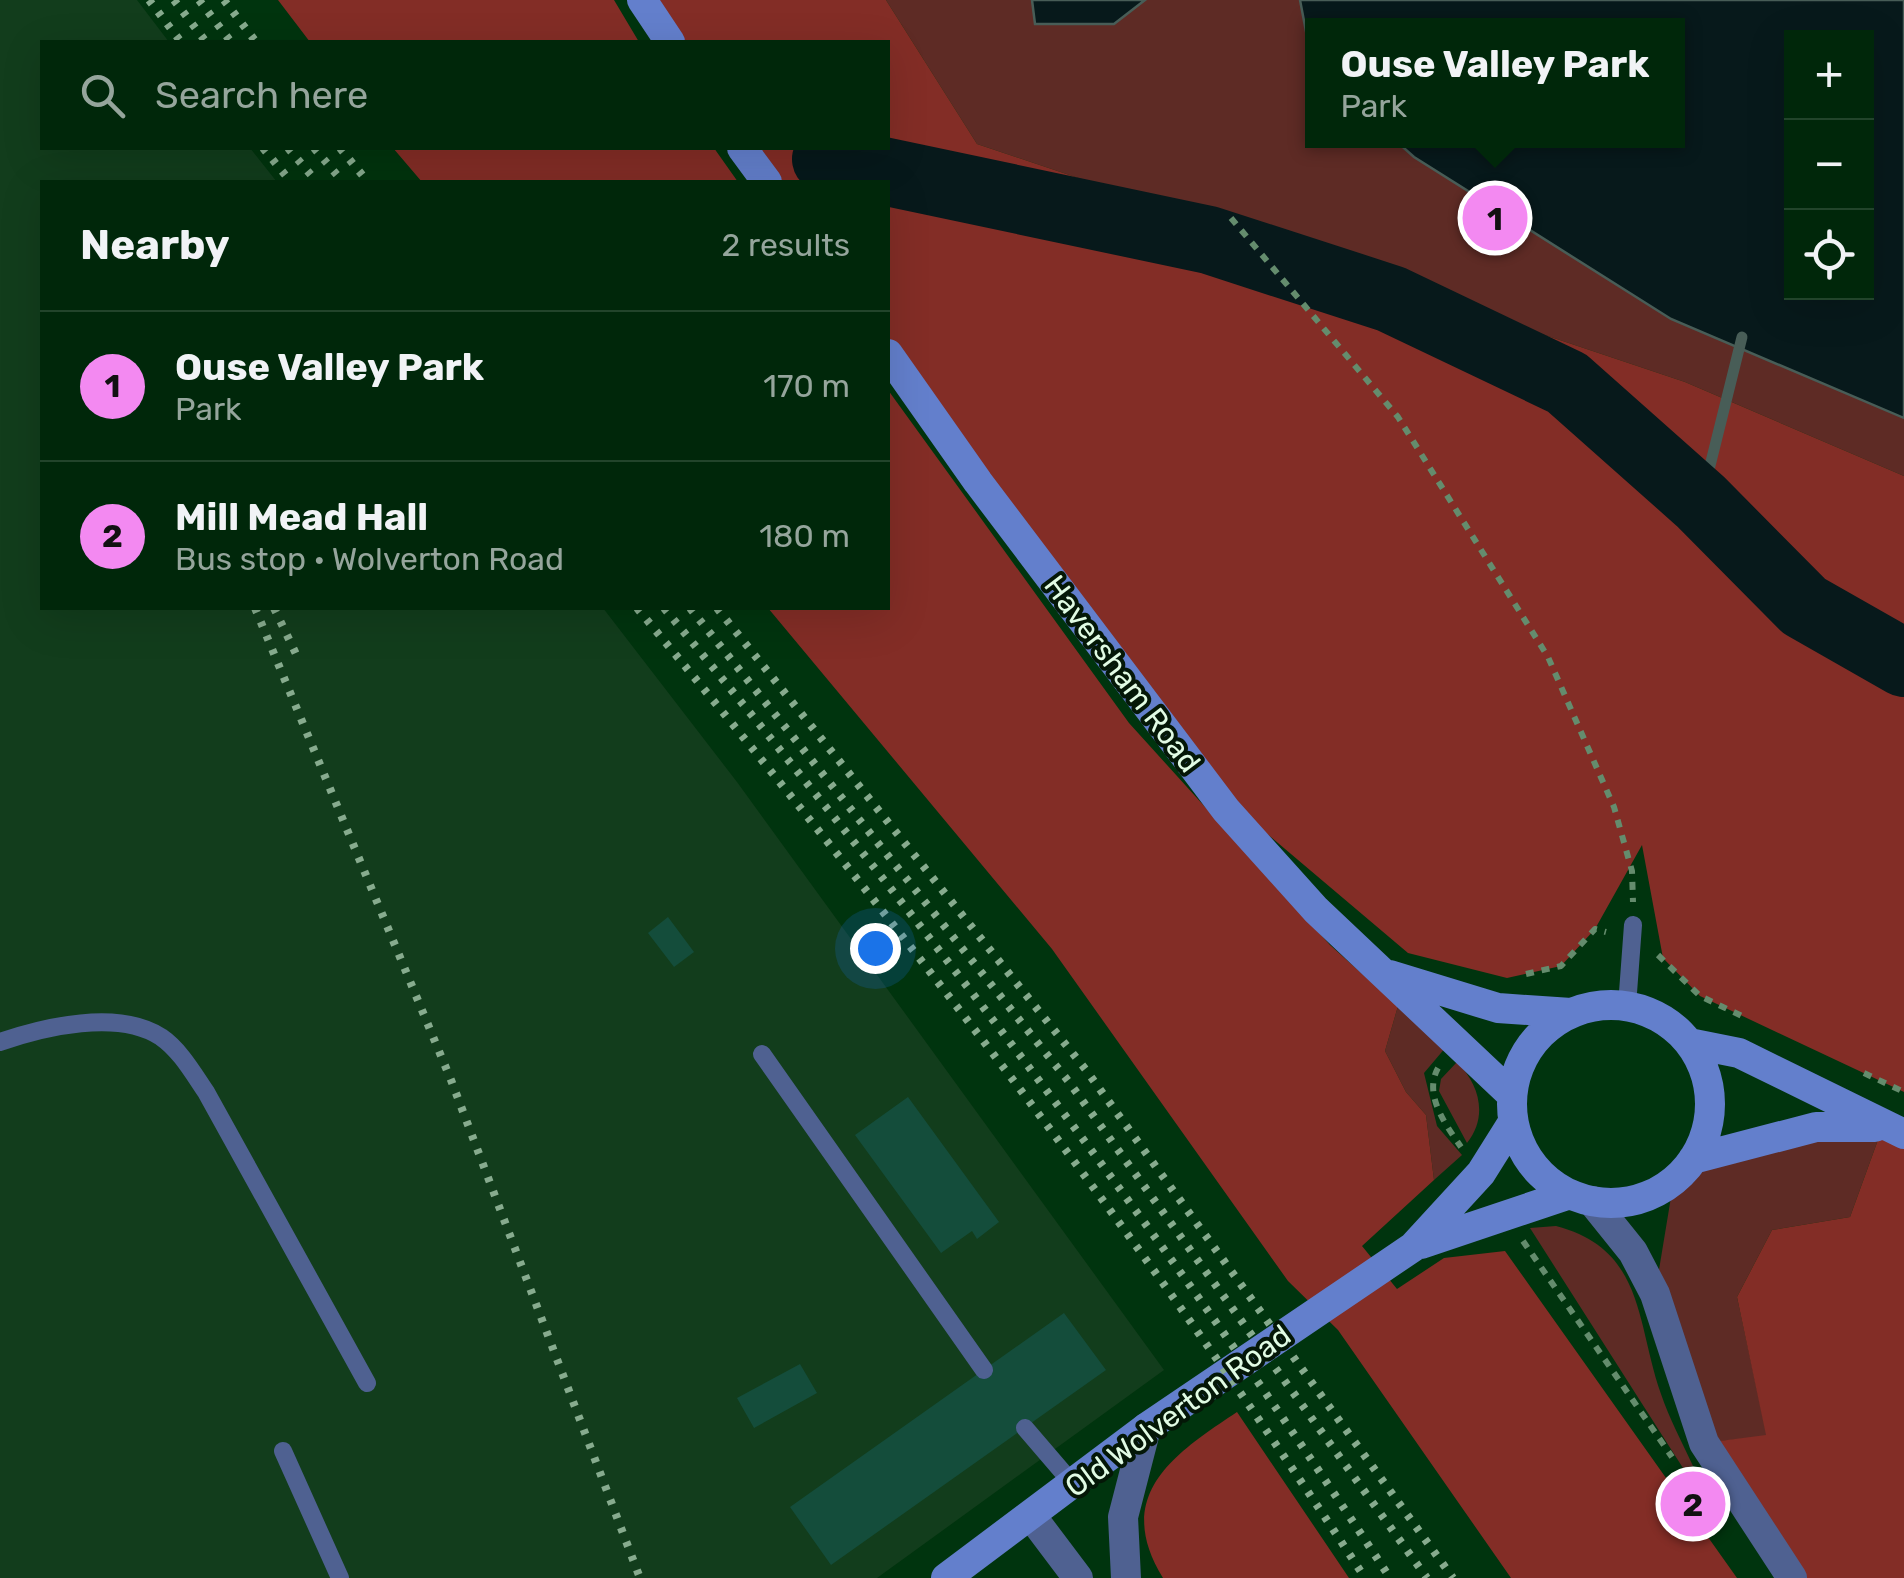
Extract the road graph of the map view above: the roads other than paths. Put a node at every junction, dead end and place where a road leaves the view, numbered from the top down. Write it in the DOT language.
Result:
graph roads {
  1 [pos="642,0"];
  2 [pos="669,40"];
  3 [pos="743,150"];
  4 [pos="766,180"];
  5 [pos="890,357"];
  6 [pos="1632,933"];
  7 [pos="1382,973"];
  8 [pos="1627,1006"];
  9 [pos="1571,1013"];
  10 [pos="0,1042"];
  11 [pos="1689,1043"];
  12 [pos="762,1054"];
  13 [pos="1513,1108"];
  14 [pos="1893,1130"];
  15 [pos="1693,1159"];
  16 [pos="1581,1198"];
  17 [pos="1413,1247"];
  18 [pos="984,1370"];
  19 [pos="367,1383"];
  20 [pos="1025,1428"];
  21 [pos="1146,1428"];
  22 [pos="282,1451"];
  23 [pos="1074,1484"];
  24 [pos="1032,1517"];
  25 [pos="340,1578"];
  26 [pos="946,1578"];
  27 [pos="1078,1578"];
  28 [pos="1126,1578"];
  29 [pos="1792,1578"];
  1 -- 2 [label="street"];
  3 -- 4 [label="street"];
  5 -- 7 [label="street, Haversham Road"];
  6 -- 8 [label="lane"];
  7 -- 9 [label="street"];
  7 -- 13 [label="street, Haversham Road"];
  8 -- 9 [label="street"];
  8 -- 11 [label="street"];
  9 -- 13 [label="street"];
  10 -- 19 [label="lane"];
  11 -- 14 [label="street"];
  11 -- 15 [label="street"];
  12 -- 18 [label="lane"];
  13 -- 16 [label="street"];
  13 -- 17 [label="street, Old Wolverton Road"];
  14 -- 15 [label="street"];
  15 -- 16 [label="street"];
  16 -- 17 [label="street, Old Wolverton Road"];
  16 -- 29 [label="street"];
  17 -- 21 [label="street, Old Wolverton Road"];
  20 -- 23 [label="lane"];
  21 -- 23 [label="street, Old Wolverton Road"];
  21 -- 28 [label="street"];
  22 -- 25 [label="lane"];
  23 -- 24 [label="street, Old Wolverton Road"];
  24 -- 26 [label="street, Old Wolverton Road"];
  24 -- 27 [label="street"];
}
